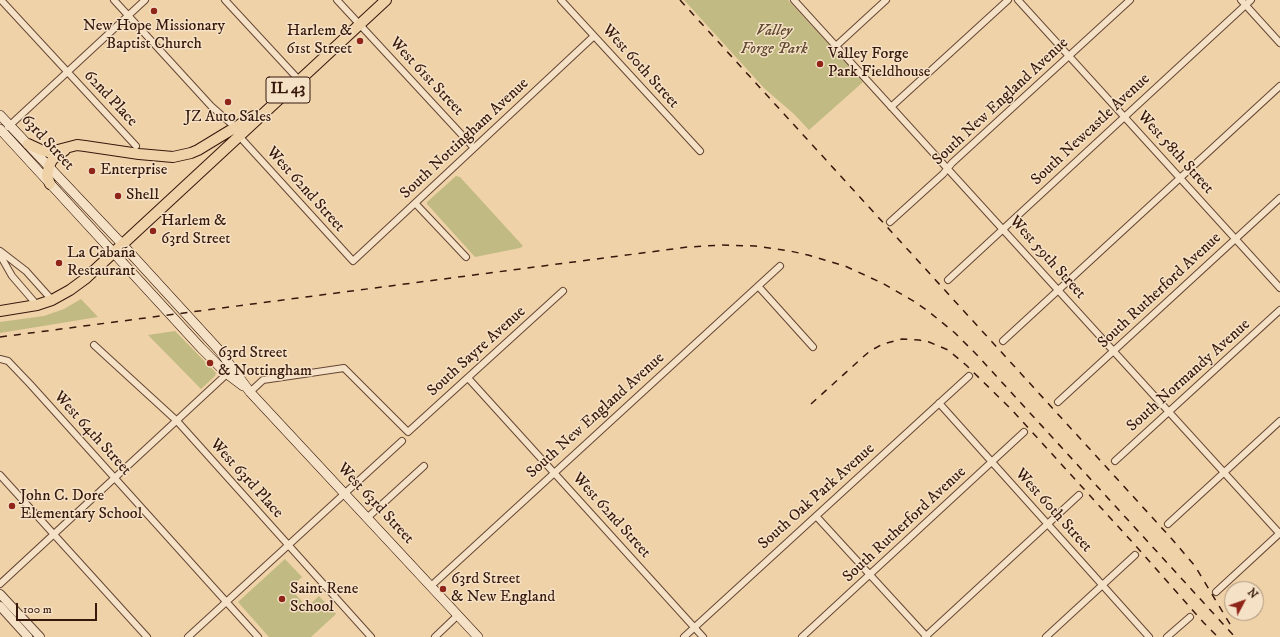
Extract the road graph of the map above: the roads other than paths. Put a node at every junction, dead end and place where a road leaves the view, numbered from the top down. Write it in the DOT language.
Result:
graph roads {
  1 [pos="1,0"];
  2 [pos="114,0"];
  3 [pos="145,0"];
  4 [pos="225,0"];
  5 [pos="337,0"];
  6 [pos="386,0"];
  7 [pos="561,0"];
  8 [pos="794,0"];
  9 [pos="886,0"];
  10 [pos="1008,0"];
  11 [pos="1018,0"];
  12 [pos="1130,0"];
  13 [pos="1252,0"];
  14 [pos="1244,2"];
  15 [pos="128,15"];
  16 [pos="360,24"];
  17 [pos="594,36"];
  18 [pos="1280,42"];
  19 [pos="836,46"];
  20 [pos="1069,56"];
  21 [pos="67,72"];
  22 [pos="299,80"];
  23 [pos="1280,86"];
  24 [pos="891,107"];
  25 [pos="0,115"];
  26 [pos="1124,117"];
  27 [pos="10,125"];
  28 [pos="1,131"];
  29 [pos="237,132"];
  30 [pos="28,144"];
  31 [pos="136,146"];
  32 [pos="70,147"];
  33 [pos="474,148"];
  34 [pos="700,151"];
  35 [pos="49,166"];
  36 [pos="948,169"];
  37 [pos="1180,178"];
  38 [pos="50,184"];
  39 [pos="1280,198"];
  40 [pos="416,203"];
  41 [pos="890,222"];
  42 [pos="1002,229"];
  43 [pos="1235,239"];
  44 [pos="122,244"];
  45 [pos="0,250"];
  46 [pos="114,252"];
  47 [pos="0,255"];
  48 [pos="466,257"];
  49 [pos="353,261"];
  50 [pos="780,266"];
  51 [pos="948,280"];
  52 [pos="758,286"];
  53 [pos="1280,288"];
  54 [pos="1058,290"];
  55 [pos="563,291"];
  56 [pos="52,300"];
  57 [pos="37,305"];
  58 [pos="3,310"];
  59 [pos="1280,310"];
  60 [pos="1003,341"];
  61 [pos="94,345"];
  62 [pos="813,347"];
  63 [pos="1113,351"];
  64 [pos="1,359"];
  65 [pos="230,371"];
  66 [pos="969,376"];
  67 [pos="468,378"];
  68 [pos="250,392"];
  69 [pos="1058,402"];
  70 [pos="939,403"];
  71 [pos="1169,412"];
  72 [pos="177,421"];
  73 [pos="1280,421"];
  74 [pos="1024,432"];
  75 [pos="402,441"];
  76 [pos="1114,461"];
  77 [pos="992,462"];
  78 [pos="424,466"];
  79 [pos="554,473"];
  80 [pos="1224,473"];
  81 [pos="0,475"];
  82 [pos="114,478"];
  83 [pos="345,493"];
  84 [pos="1079,495"];
  85 [pos="816,516"];
  86 [pos="368,518"];
  87 [pos="1047,524"];
  88 [pos="1168,524"];
  89 [pos="54,534"];
  90 [pos="1280,534"];
  91 [pos="288,545"];
  92 [pos="1135,555"];
  93 [pos="870,574"];
  94 [pos="0,584"];
  95 [pos="1102,585"];
  96 [pos="431,586"];
  97 [pos="1216,592"];
  98 [pos="0,594"];
  99 [pos="226,602"];
  100 [pos="0,606"];
  101 [pos="458,615"];
  102 [pos="1190,617"];
  103 [pos="694,627"];
  104 [pos="28,637"];
  105 [pos="40,637"];
  106 [pos="147,637"];
  107 [pos="188,637"];
  108 [pos="258,637"];
  109 [pos="371,637"];
  110 [pos="435,637"];
  111 [pos="478,637"];
  112 [pos="684,637"];
  113 [pos="703,637"];
  114 [pos="802,637"];
  115 [pos="926,637"];
  116 [pos="1046,637"];
  117 [pos="1149,637"];
  118 [pos="1167,637"];
  1 -- 21 [label="street, 62nd Place"];
  2 -- 15 [label="street, West 62nd Street"];
  3 -- 15 [label="street"];
  4 -- 22 [label="street"];
  5 -- 16 [label="street, West 61st Street"];
  6 -- 16 [label="main road, IL 43"];
  7 -- 17 [label="street, West 60th Street"];
  8 -- 19 [label="street, West 59th Street"];
  9 -- 19 [label="street"];
  10 -- 24 [label="street"];
  11 -- 20 [label="street, West 58th Street"];
  12 -- 20 [label="street, South New England Avenue"];
  13 -- 14 [label="street, South Newcastle Avenue"];
  14 -- 18 [label="street"];
  14 -- 26 [label="street, South Newcastle Avenue"];
  15 -- 21 [label="street"];
  15 -- 29 [label="street, West 62nd Street"];
  16 -- 22 [label="main road, IL 43"];
  16 -- 33 [label="street, West 61st Street"];
  17 -- 33 [label="street, South Nottingham Avenue"];
  17 -- 34 [label="street, West 60th Street"];
  19 -- 24 [label="street, West 59th Street"];
  20 -- 26 [label="street, West 58th Street"];
  20 -- 36 [label="street, South New England Avenue"];
  21 -- 27 [label="street"];
  21 -- 31 [label="street, 62nd Place"];
  22 -- 29 [label="main road, IL 43"];
  23 -- 37 [label="street"];
  24 -- 36 [label="street, West 59th Street"];
  25 -- 27 [label="main road, 63rd Street"];
  26 -- 37 [label="street, West 58th Street"];
  26 -- 42 [label="street, South Newcastle Avenue"];
  27 -- 28 [label="street"];
  27 -- 30 [label="main road, 63rd Street"];
  28 -- 38 [label="main road, 63rd Street"];
  29 -- 32 [label="main road"];
  29 -- 44 [label="main road"];
  29 -- 49 [label="street, West 62nd Street"];
  30 -- 32 [label="main road"];
  30 -- 35 [label="main road, 63rd Street"];
  32 -- 35 [label="main road"];
  33 -- 40 [label="street, South Nottingham Avenue"];
  35 -- 38 [label="main road"];
  35 -- 44 [label="main road, 63rd Street"];
  36 -- 41 [label="street, South New England Avenue"];
  36 -- 42 [label="street, West 59th Street"];
  37 -- 43 [label="street, West 58th Street"];
  37 -- 54 [label="street"];
  38 -- 46 [label="main road, 63rd Street"];
  39 -- 43 [label="street, South Rutherford Avenue"];
  40 -- 48 [label="street"];
  40 -- 49 [label="street, South Nottingham Avenue"];
  42 -- 51 [label="street, South Newcastle Avenue"];
  42 -- 54 [label="street, West 59th Street"];
  43 -- 53 [label="street, West 58th Street"];
  43 -- 63 [label="street, South Rutherford Avenue"];
  44 -- 46 [label="main road"];
  44 -- 65 [label="main road, West 63rd Street"];
  45 -- 56 [label="street"];
  46 -- 56 [label="main road"];
  46 -- 65 [label="main road, West 63rd Street"];
  47 -- 57 [label="street"];
  50 -- 52 [label="street, South New England Avenue"];
  52 -- 62 [label="street"];
  52 -- 79 [label="street, South New England Avenue"];
  54 -- 60 [label="street"];
  54 -- 63 [label="street, West 59th Street"];
  55 -- 67 [label="street, South Sayre Avenue"];
  56 -- 57 [label="main road"];
  57 -- 58 [label="main road"];
  59 -- 71 [label="street, South Normandy Avenue"];
  61 -- 72 [label="street, West 63rd Place"];
  63 -- 69 [label="street, South Rutherford Avenue"];
  63 -- 71 [label="street, West 59th Street"];
  64 -- 82 [label="street, West 64th Street"];
  65 -- 68 [label="main road, West 63rd Street"];
  65 -- 72 [label="street"];
  66 -- 70 [label="street, South Oak Park Avenue"];
  67 -- 68 [label="street, South Sayre Avenue"];
  67 -- 79 [label="street, West 62nd Street"];
  68 -- 83 [label="main road, West 63rd Street"];
  70 -- 77 [label="street, West 60th Street"];
  70 -- 85 [label="street, South Oak Park Avenue"];
  71 -- 76 [label="street, South Normandy Avenue"];
  71 -- 80 [label="street, West 59th Street"];
  72 -- 82 [label="street"];
  72 -- 91 [label="street, West 63rd Place"];
  73 -- 80 [label="street"];
  74 -- 77 [label="street, South Rutherford Avenue"];
  75 -- 83 [label="street"];
  77 -- 87 [label="street, West 60th Street"];
  77 -- 93 [label="street, South Rutherford Avenue"];
  78 -- 86 [label="street"];
  79 -- 96 [label="street, South New England Avenue"];
  79 -- 103 [label="street, West 62nd Street"];
  80 -- 88 [label="street"];
  80 -- 90 [label="street, West 59th Street"];
  81 -- 89 [label="street"];
  82 -- 89 [label="street"];
  82 -- 99 [label="street, West 64th Street"];
  83 -- 86 [label="main road, West 63rd Street"];
  83 -- 91 [label="street"];
  84 -- 87 [label="street"];
  85 -- 93 [label="street"];
  85 -- 103 [label="street, South Oak Park Avenue"];
  86 -- 96 [label="main road, West 63rd Street"];
  87 -- 95 [label="street, West 60th Street"];
  87 -- 115 [label="street"];
  89 -- 94 [label="street"];
  89 -- 106 [label="street"];
  90 -- 97 [label="street"];
  91 -- 99 [label="street"];
  91 -- 109 [label="street, West 63rd Place"];
  92 -- 95 [label="street"];
  93 -- 114 [label="street, South Rutherford Avenue"];
  93 -- 115 [label="street"];
  95 -- 116 [label="street"];
  95 -- 117 [label="street, West 60th Street"];
  96 -- 101 [label="main road, West 63rd Street"];
  98 -- 105 [label="street"];
  99 -- 107 [label="street"];
  99 -- 108 [label="street, West 64th Street"];
  100 -- 104 [label="street"];
  101 -- 110 [label="street"];
  101 -- 111 [label="main road, West 63rd Street"];
  102 -- 118 [label="street"];
  103 -- 112 [label="street, South Oak Park Avenue"];
  103 -- 113 [label="street, West 62nd Street"];
}
